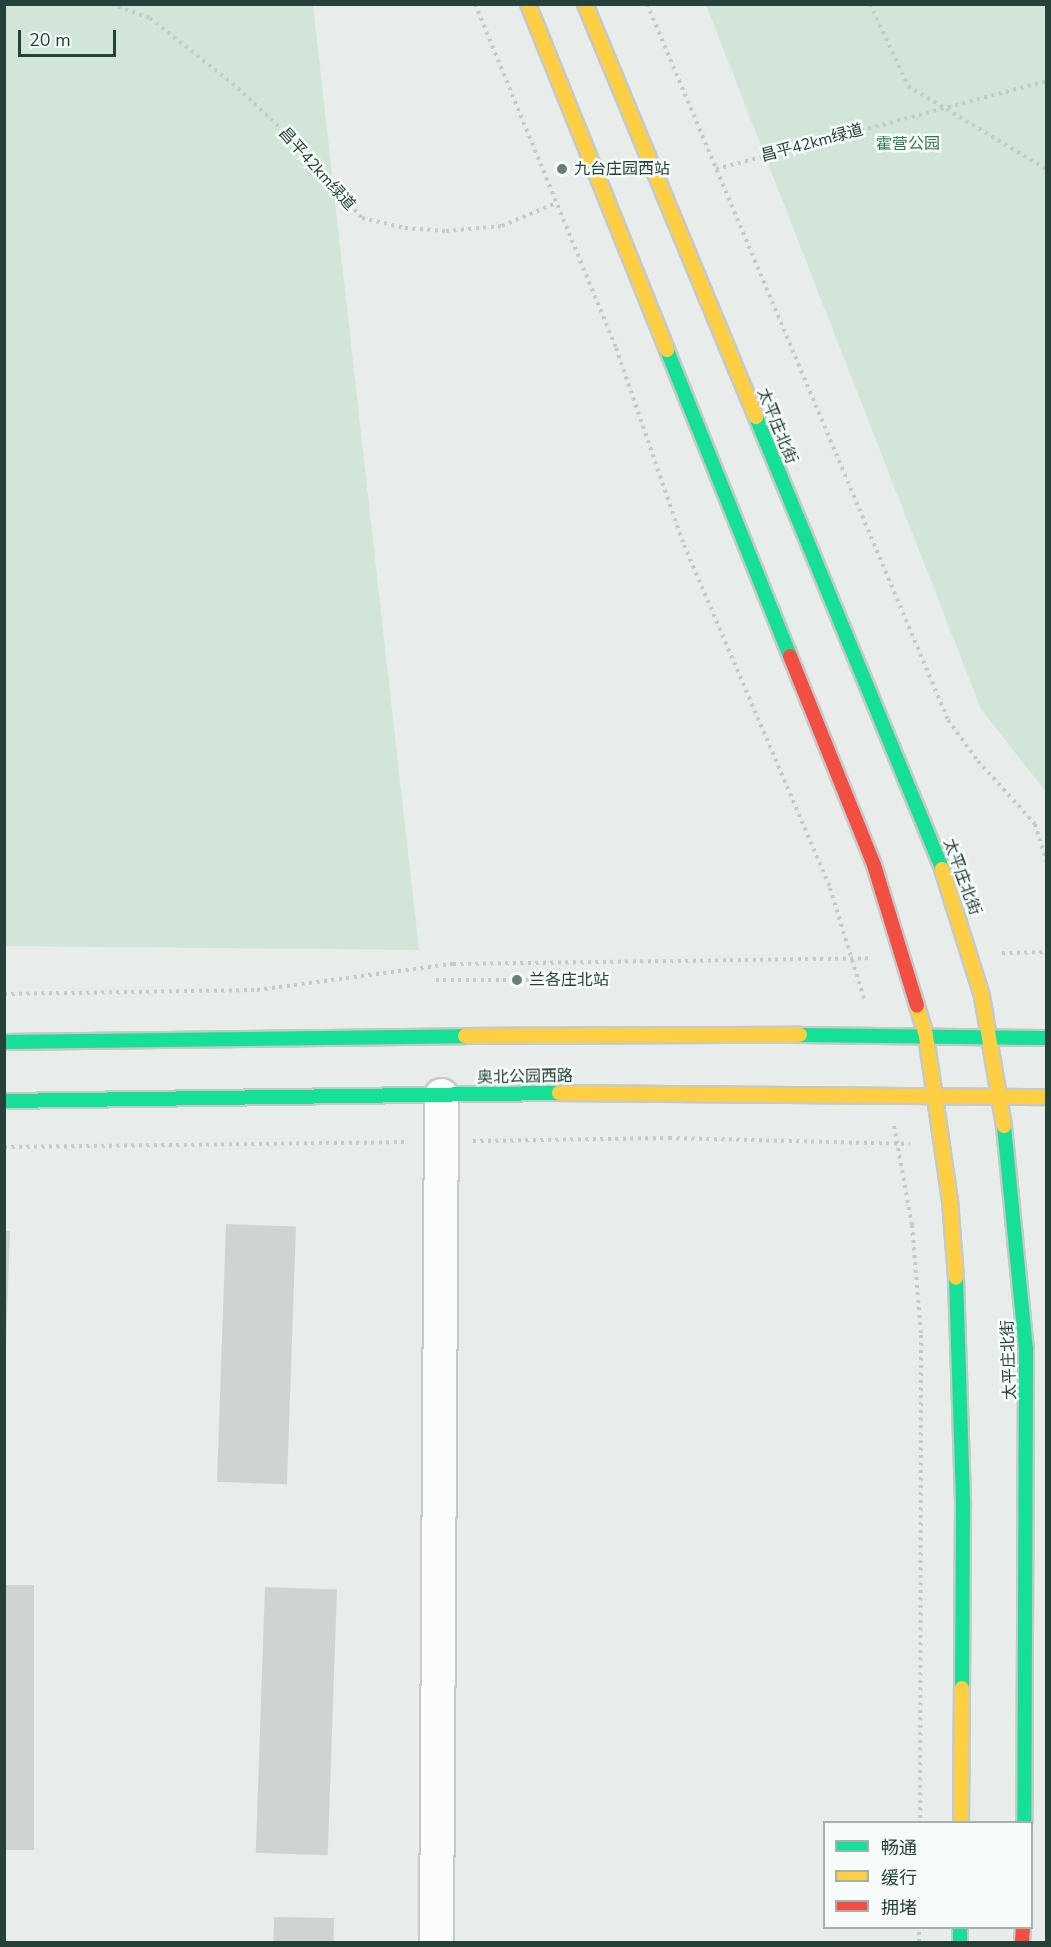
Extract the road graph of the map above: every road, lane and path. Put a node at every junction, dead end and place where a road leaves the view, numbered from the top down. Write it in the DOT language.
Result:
graph roads {
  1 [pos="111,4"];
  2 [pos="475,4"];
  3 [pos="528,4"];
  4 [pos="585,4"];
  5 [pos="647,4"];
  6 [pos="870,4"];
  7 [pos="1047,81"];
  8 [pos="944,107"];
  9 [pos="716,169"];
  10 [pos="1047,169"];
  11 [pos="556,203"];
  12 [pos="1047,861"];
  13 [pos="830,888"];
  14 [pos="791,960"];
  15 [pos="563,972"];
  16 [pos="436,980"];
  17 [pos="563,980"];
  18 [pos="603,980"];
  19 [pos="4,994"];
  20 [pos="926,1036"];
  21 [pos="990,1037"];
  22 [pos="1047,1038"];
  23 [pos="4,1042"];
  24 [pos="441,1095"];
  25 [pos="937,1095"];
  26 [pos="1001,1096"];
  27 [pos="1047,1097"];
  28 [pos="4,1101"];
  29 [pos="906,1190"];
  30 [pos="920,1821"];
  31 [pos="961,1821"];
  32 [pos="1024,1821"];
  33 [pos="436,1942"];
  1 -- 11 [label="path, 昌平42km绿道"];
  2 -- 11 [label="path"];
  3 -- 20 [label="main road"];
  4 -- 21 [label="main road, 太平庄北街"];
  5 -- 9 [label="path"];
  6 -- 8 [label="path"];
  7 -- 8 [label="path, 昌平42km绿道"];
  8 -- 9 [label="path, 昌平42km绿道"];
  8 -- 10 [label="path"];
  9 -- 12 [label="path"];
  11 -- 13 [label="path"];
  14 -- 19 [label="path"];
  15 -- 17 [label="path"];
  16 -- 17 [label="path"];
  17 -- 18 [label="path"];
  20 -- 21 [label="main road"];
  20 -- 23 [label="main road"];
  20 -- 25 [label="main road"];
  21 -- 22 [label="main road"];
  21 -- 26 [label="main road, 太平庄北街"];
  24 -- 25 [label="main road, 奥北公园西路"];
  24 -- 28 [label="main road, 奥北公园西路"];
  24 -- 33 [label="street"];
  25 -- 26 [label="main road, 奥北公园西路"];
  25 -- 31 [label="main road"];
  26 -- 27 [label="main road, 奥北公园西路"];
  26 -- 32 [label="main road, 太平庄北街"];
  29 -- 30 [label="path"];
}
